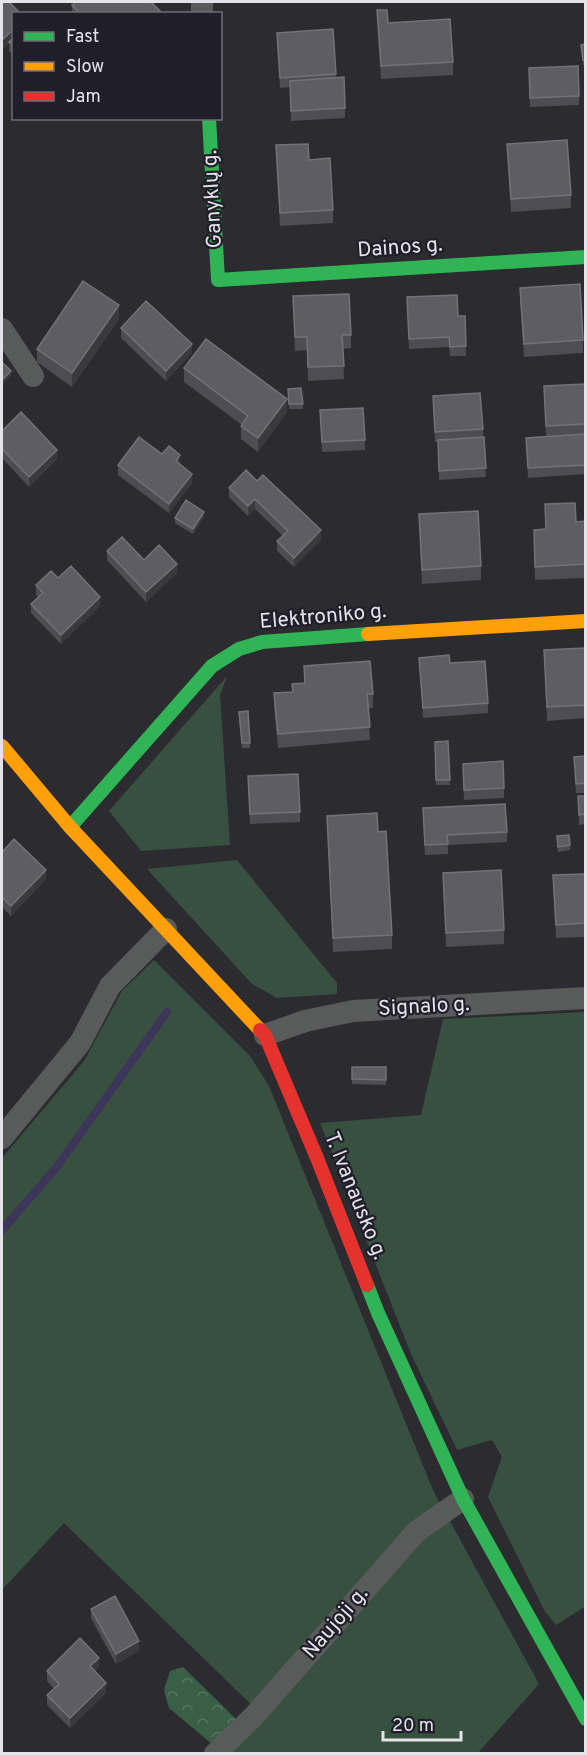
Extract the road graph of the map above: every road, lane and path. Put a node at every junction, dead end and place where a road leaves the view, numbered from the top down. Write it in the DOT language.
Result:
graph roads {
  1 [pos="208,120"];
  2 [pos="585,257"];
  3 [pos="218,280"];
  4 [pos="2,330"];
  5 [pos="33,376"];
  6 [pos="585,621"];
  7 [pos="2,746"];
  8 [pos="70,827"];
  9 [pos="166,929"];
  10 [pos="585,998"];
  11 [pos="265,1035"];
  12 [pos="2,1138"];
  13 [pos="463,1499"];
  14 [pos="585,1719"];
  15 [pos="215,1754"];
  1 -- 3 [label="street, Ganyklų g."];
  2 -- 3 [label="street, Dainos g."];
  4 -- 5 [label="street"];
  6 -- 8 [label="street, Elektroniko g."];
  7 -- 8 [label="street, T. Ivanausko g."];
  8 -- 9 [label="street, T. Ivanausko g."];
  9 -- 11 [label="street, T. Ivanausko g."];
  9 -- 12 [label="street"];
  10 -- 11 [label="street, Signalo g."];
  11 -- 13 [label="street, T. Ivanausko g."];
  13 -- 14 [label="street, T. Ivanausko g."];
  13 -- 15 [label="street, Naujoji g."];
}
